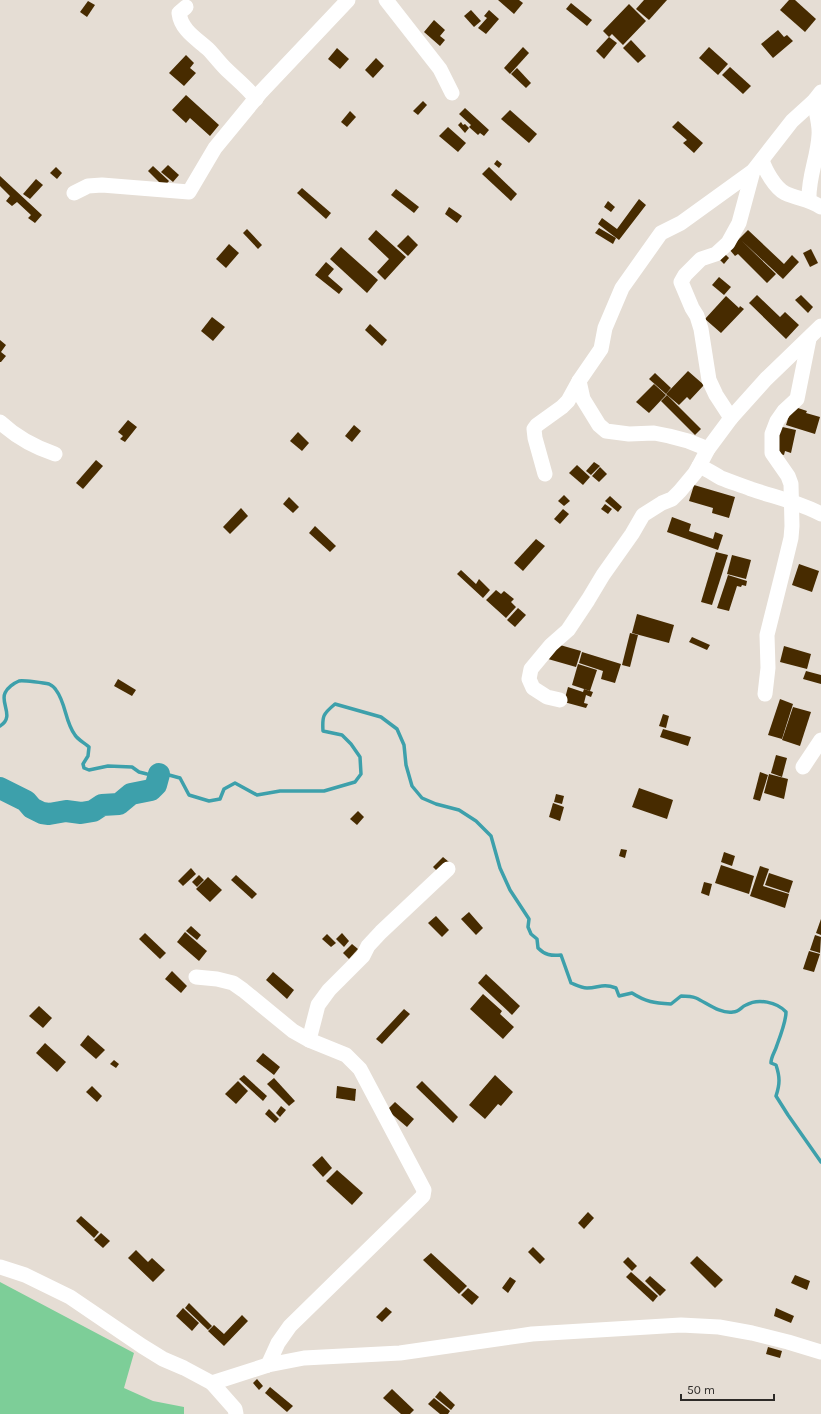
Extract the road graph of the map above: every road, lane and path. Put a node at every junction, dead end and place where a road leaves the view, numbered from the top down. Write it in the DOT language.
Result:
graph roads {
  1 [pos="348,0"];
  2 [pos="386,0"];
  3 [pos="186,8"];
  4 [pos="452,92"];
  5 [pos="818,97"];
  6 [pos="256,99"];
  7 [pos="758,165"];
  8 [pos="74,193"];
  9 [pos="815,203"];
  10 [pos="821,326"];
  11 [pos="808,339"];
  12 [pos="579,381"];
  13 [pos="731,418"];
  14 [pos="0,422"];
  15 [pos="708,449"];
  16 [pos="55,454"];
  17 [pos="699,466"];
  18 [pos="544,474"];
  19 [pos="792,503"];
  20 [pos="821,514"];
  21 [pos="765,694"];
  22 [pos="560,700"];
  23 [pos="821,740"];
  24 [pos="803,767"];
  25 [pos="448,869"];
  26 [pos="196,977"];
  27 [pos="309,1040"];
  28 [pos="0,1267"];
  29 [pos="821,1352"];
  30 [pos="268,1365"];
  31 [pos="212,1383"];
  32 [pos="236,1414"];
  1 -- 6 [label="street"];
  2 -- 4 [label="street"];
  3 -- 6 [label="street"];
  5 -- 7 [label="street"];
  5 -- 9 [label="street"];
  6 -- 8 [label="street"];
  7 -- 9 [label="street"];
  7 -- 12 [label="street"];
  7 -- 13 [label="street"];
  10 -- 11 [label="street"];
  11 -- 13 [label="street"];
  11 -- 19 [label="street"];
  12 -- 15 [label="street"];
  12 -- 18 [label="street"];
  13 -- 15 [label="street"];
  14 -- 16 [label="street"];
  15 -- 17 [label="street"];
  17 -- 19 [label="street"];
  17 -- 22 [label="street"];
  19 -- 20 [label="street"];
  19 -- 21 [label="street"];
  23 -- 24 [label="street"];
  25 -- 27 [label="street"];
  26 -- 27 [label="street"];
  27 -- 30 [label="street"];
  28 -- 31 [label="street"];
  29 -- 30 [label="street"];
  30 -- 31 [label="street"];
  31 -- 32 [label="street"];
}
